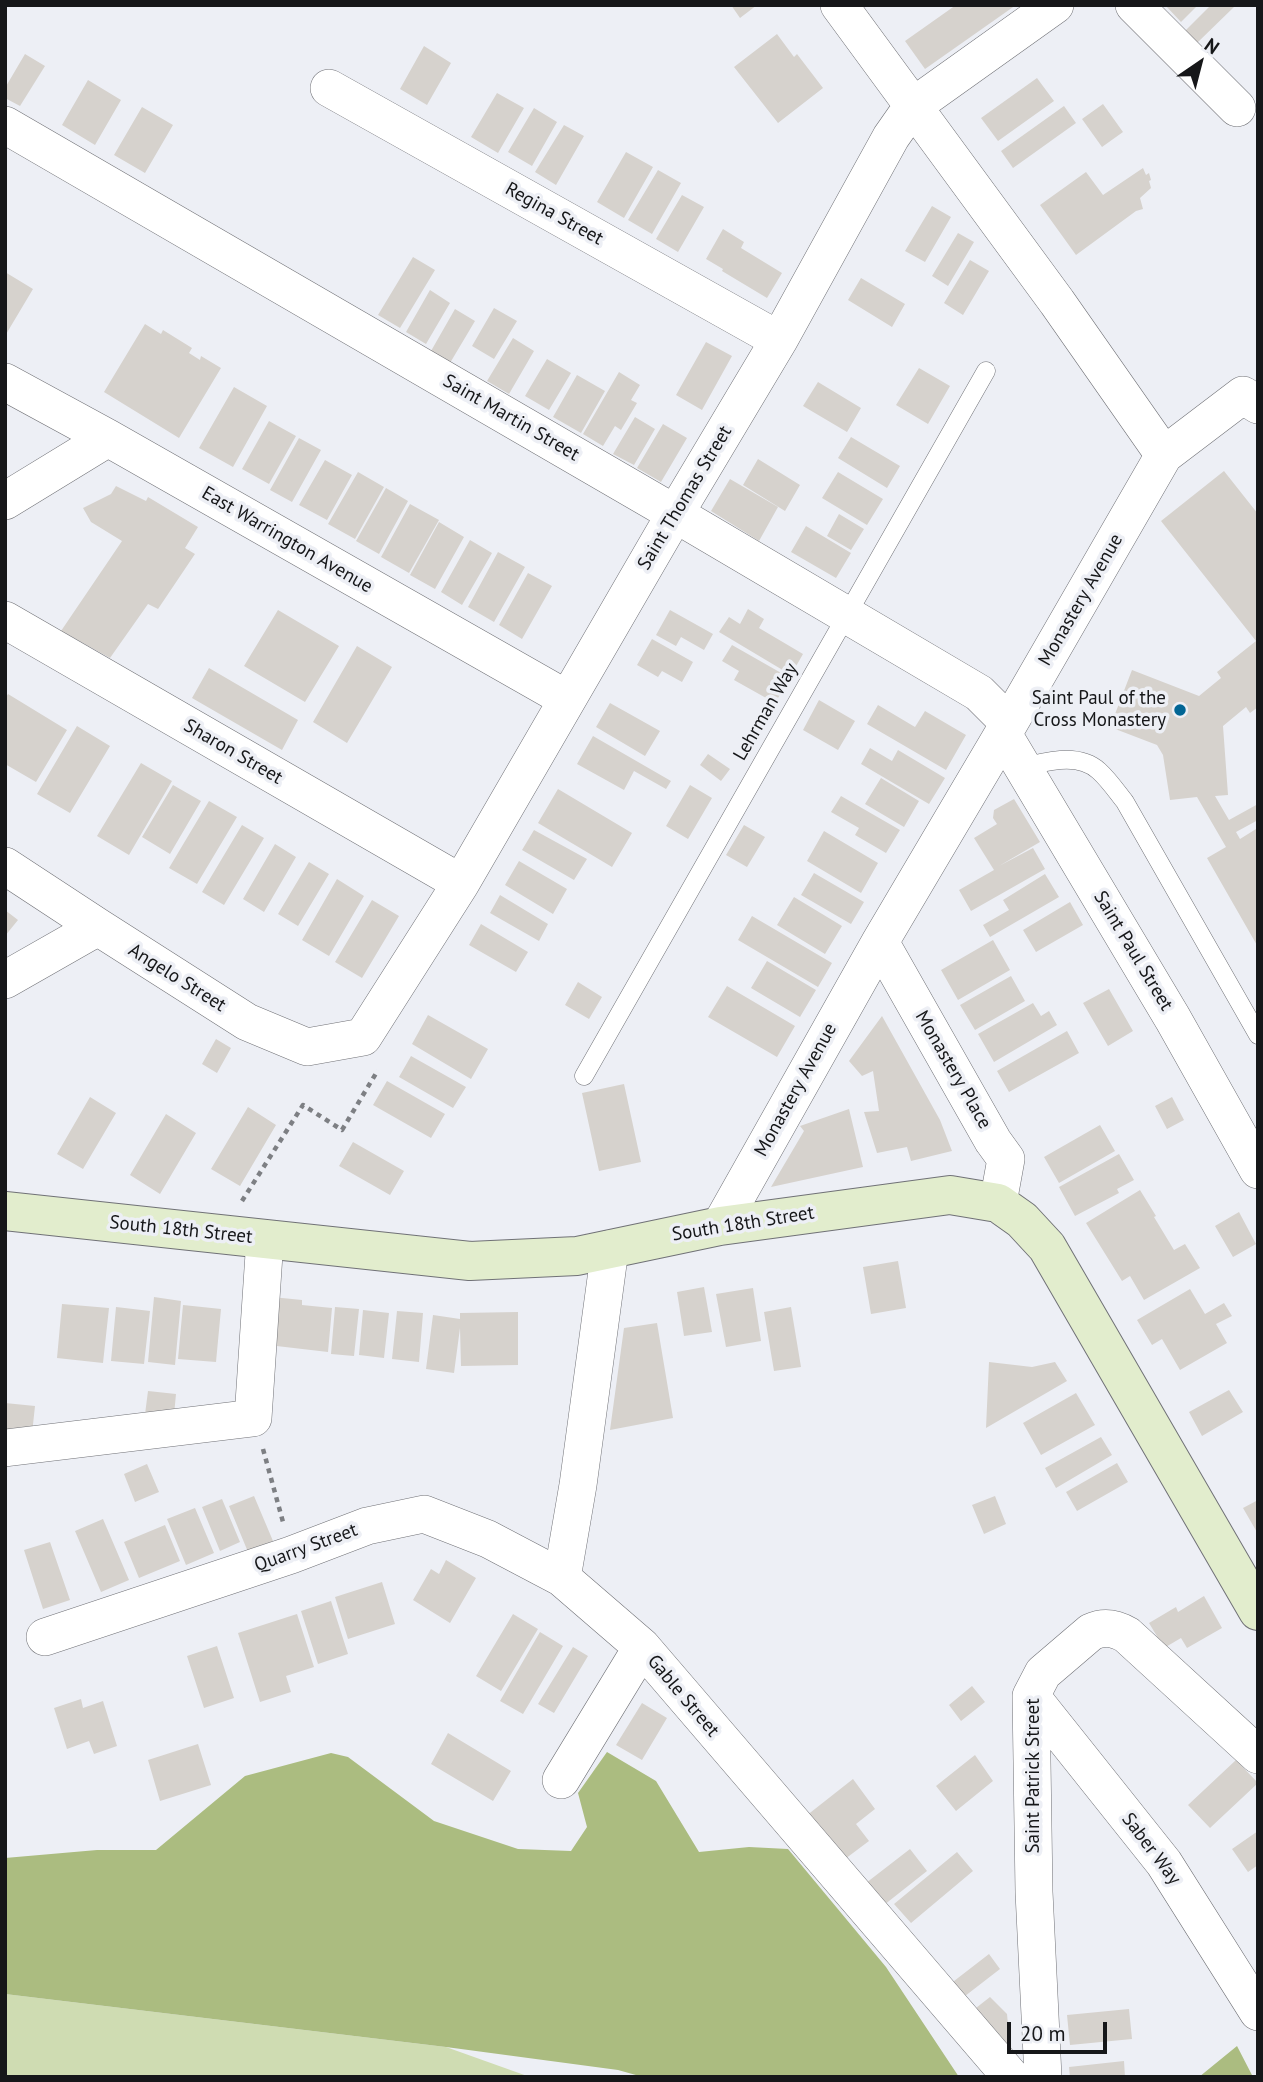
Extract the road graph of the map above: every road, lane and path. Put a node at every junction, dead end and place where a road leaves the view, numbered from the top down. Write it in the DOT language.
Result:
graph roads {
  1 [pos="839,5"];
  2 [pos="1055,5"];
  3 [pos="1134,5"];
  4 [pos="329,88"];
  5 [pos="912,107"];
  6 [pos="1237,108"];
  7 [pos="5,125"];
  8 [pos="779,340"];
  9 [pos="986,371"];
  10 [pos="5,382"];
  11 [pos="1258,405"];
  12 [pos="108,438"];
  13 [pos="1164,455"];
  14 [pos="5,501"];
  15 [pos="675,514"];
  16 [pos="846,614"];
  17 [pos="5,621"];
  18 [pos="567,699"];
  19 [pos="1006,729"];
  20 [pos="1023,767"];
  21 [pos="5,866"];
  22 [pos="461,883"];
  23 [pos="98,927"];
  24 [pos="880,942"];
  25 [pos="5,980"];
  26 [pos="1258,1035"];
  27 [pos="374,1048"];
  28 [pos="584,1076"];
  29 [pos="1254,1153"];
  30 [pos="998,1203"];
  31 [pos="238,1209"];
  32 [pos="5,1211"];
  33 [pos="720,1226"];
  34 [pos="265,1239"];
  35 [pos="610,1249"];
  36 [pos="253,1418"];
  37 [pos="5,1448"];
  38 [pos="291,1555"];
  39 [pos="562,1578"];
  40 [pos="1258,1611"];
  41 [pos="44,1637"];
  42 [pos="642,1647"];
  43 [pos="1031,1696"];
  44 [pos="1258,1755"];
  45 [pos="561,1780"];
  46 [pos="1258,2012"];
  47 [pos="1011,2077"];
  48 [pos="1043,2077"];
  1 -- 5 [label="street"];
  2 -- 5 [label="street, Saint Thomas Street"];
  3 -- 6 [label="street"];
  4 -- 8 [label="street, Regina Street"];
  5 -- 8 [label="street, Saint Thomas Street"];
  5 -- 13 [label="street"];
  7 -- 15 [label="street, Saint Martin Street"];
  8 -- 15 [label="street, Saint Thomas Street"];
  9 -- 16 [label="lane, Lehrman Way"];
  10 -- 12 [label="street, East Warrington Avenue"];
  11 -- 13 [label="street"];
  12 -- 14 [label="street"];
  12 -- 18 [label="street, East Warrington Avenue"];
  13 -- 19 [label="street, Monastery Avenue"];
  15 -- 16 [label="street, Saint Martin Street"];
  15 -- 18 [label="street, Saint Thomas Street"];
  16 -- 19 [label="street, Saint Martin Street"];
  16 -- 28 [label="lane, Lehrman Way"];
  17 -- 22 [label="street, Sharon Street"];
  18 -- 22 [label="street, Saint Thomas Street"];
  19 -- 20 [label="street, Saint Paul Street"];
  19 -- 24 [label="street, Monastery Avenue"];
  20 -- 26 [label="lane"];
  20 -- 29 [label="street, Saint Paul Street"];
  21 -- 23 [label="street, Angelo Street"];
  22 -- 27 [label="street, Saint Thomas Street"];
  23 -- 25 [label="street"];
  23 -- 27 [label="street, Angelo Street"];
  24 -- 30 [label="street, Monastery Place"];
  24 -- 33 [label="street, Monastery Avenue"];
  27 -- 31 [label="path"];
  30 -- 33 [label="main road, South 18th Street"];
  30 -- 40 [label="main road, South 18th Street"];
  32 -- 34 [label="main road, South 18th Street"];
  33 -- 35 [label="main road, South 18th Street"];
  34 -- 35 [label="main road, South 18th Street"];
  34 -- 36 [label="street"];
  35 -- 39 [label="street"];
  36 -- 37 [label="street"];
  36 -- 38 [label="path"];
  38 -- 39 [label="street, Quarry Street"];
  38 -- 41 [label="street, Quarry Street"];
  39 -- 42 [label="street, Gable Street"];
  42 -- 45 [label="street"];
  42 -- 47 [label="street, Gable Street"];
  43 -- 44 [label="street, Saint Patrick Street"];
  43 -- 46 [label="street, Saber Way"];
  43 -- 48 [label="street, Saint Patrick Street"];
}
